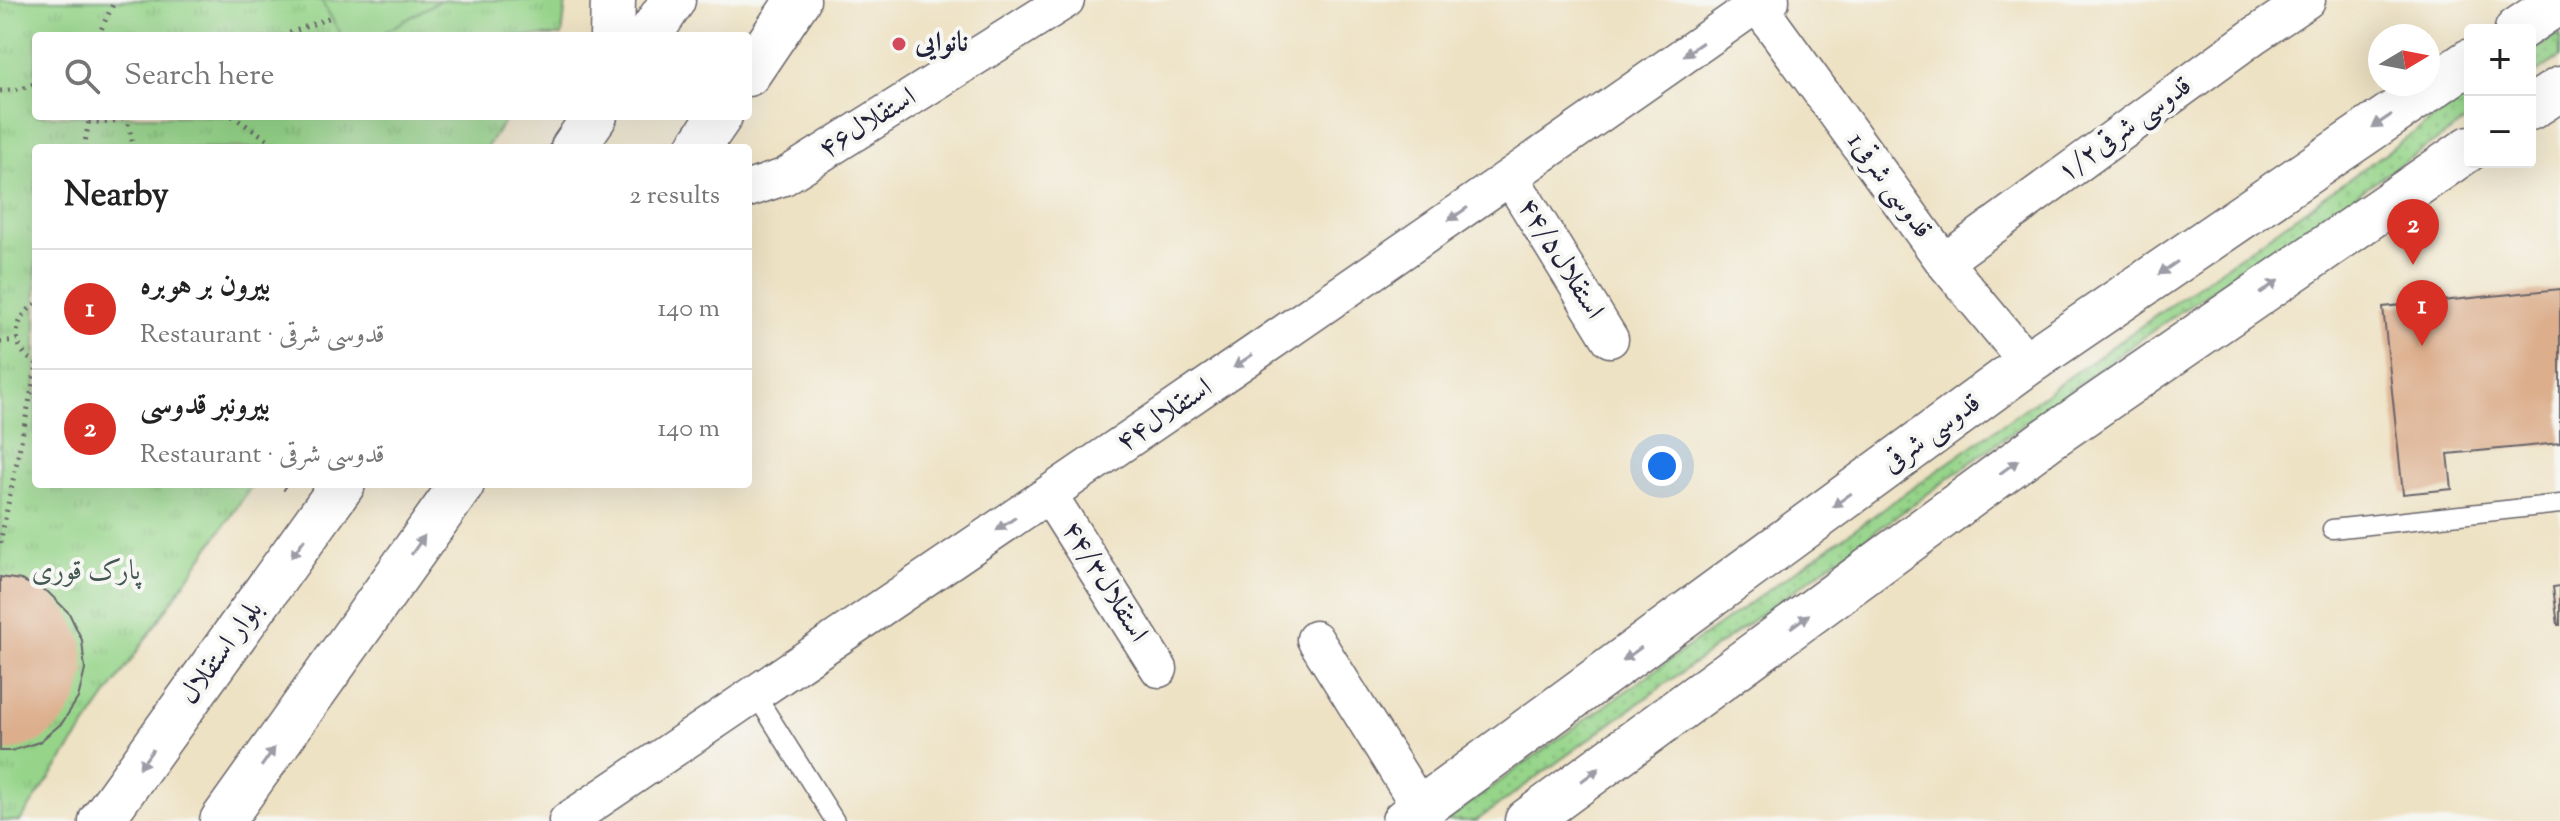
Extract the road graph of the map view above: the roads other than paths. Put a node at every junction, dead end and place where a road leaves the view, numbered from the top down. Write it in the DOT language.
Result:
graph roads {
  1 [pos="613,0"];
  2 [pos="673,0"];
  3 [pos="798,0"];
  4 [pos="1066,0"];
  5 [pos="2307,0"];
  6 [pos="1760,1"];
  7 [pos="2560,1"];
  8 [pos="2526,24"];
  9 [pos="612,32"];
  10 [pos="652,32"];
  11 [pos="2464,65"];
  12 [pos="752,68"];
  13 [pos="2560,89"];
  14 [pos="2536,104"];
  15 [pos="592,120"];
  16 [pos="717,120"];
  17 [pos="576,144"];
  18 [pos="701,144"];
  19 [pos="2464,152"];
  20 [pos="1511,178"];
  21 [pos="752,188"];
  22 [pos="1944,262"];
  23 [pos="1610,339"];
  24 [pos="2028,363"];
  25 [pos="340,488"];
  26 [pos="459,488"];
  27 [pos="1049,495"];
  28 [pos="2560,504"];
  29 [pos="2332,529"];
  30 [pos="1315,639"];
  31 [pos="1159,669"];
  32 [pos="755,694"];
  33 [pos="1413,815"];
  34 [pos="101,821"];
  35 [pos="222,821"];
  36 [pos="567,821"];
  37 [pos="835,821"];
  38 [pos="1527,821"];
  1 -- 9 [label="main road"];
  2 -- 10 [label="main road"];
  3 -- 12 [label="main road"];
  4 -- 21 [label="street, استقلال۴۶"];
  5 -- 22 [label="street, قدوسی شرقی۱/۲"];
  6 -- 20 [label="street, استقلال۴۴, one-way"];
  6 -- 22 [label="street, 1قدوسی شرقی"];
  7 -- 8 [label="main road"];
  11 -- 24 [label="main road, قدوسی شرقی, one-way"];
  13 -- 14 [label="main road"];
  15 -- 17 [label="main road"];
  16 -- 18 [label="main road"];
  38 -- 19 [label="main road, one-way"];
  20 -- 23 [label="street, استقلال۴۴/۵"];
  20 -- 27 [label="street, استقلال۴۴, one-way"];
  22 -- 24 [label="street, 1قدوسی شرقی"];
  24 -- 33 [label="main road, قدوسی شرقی, one-way"];
  25 -- 34 [label="main road, بلوار استقلال, one-way"];
  35 -- 26 [label="main road, one-way"];
  27 -- 31 [label="street, استقلال۴۴/۳"];
  27 -- 32 [label="street, استقلال۴۴, one-way"];
  28 -- 29 [label="lane"];
  30 -- 33 [label="street"];
  32 -- 36 [label="street, استقلال۴۴"];
  32 -- 37 [label="lane"];
}
